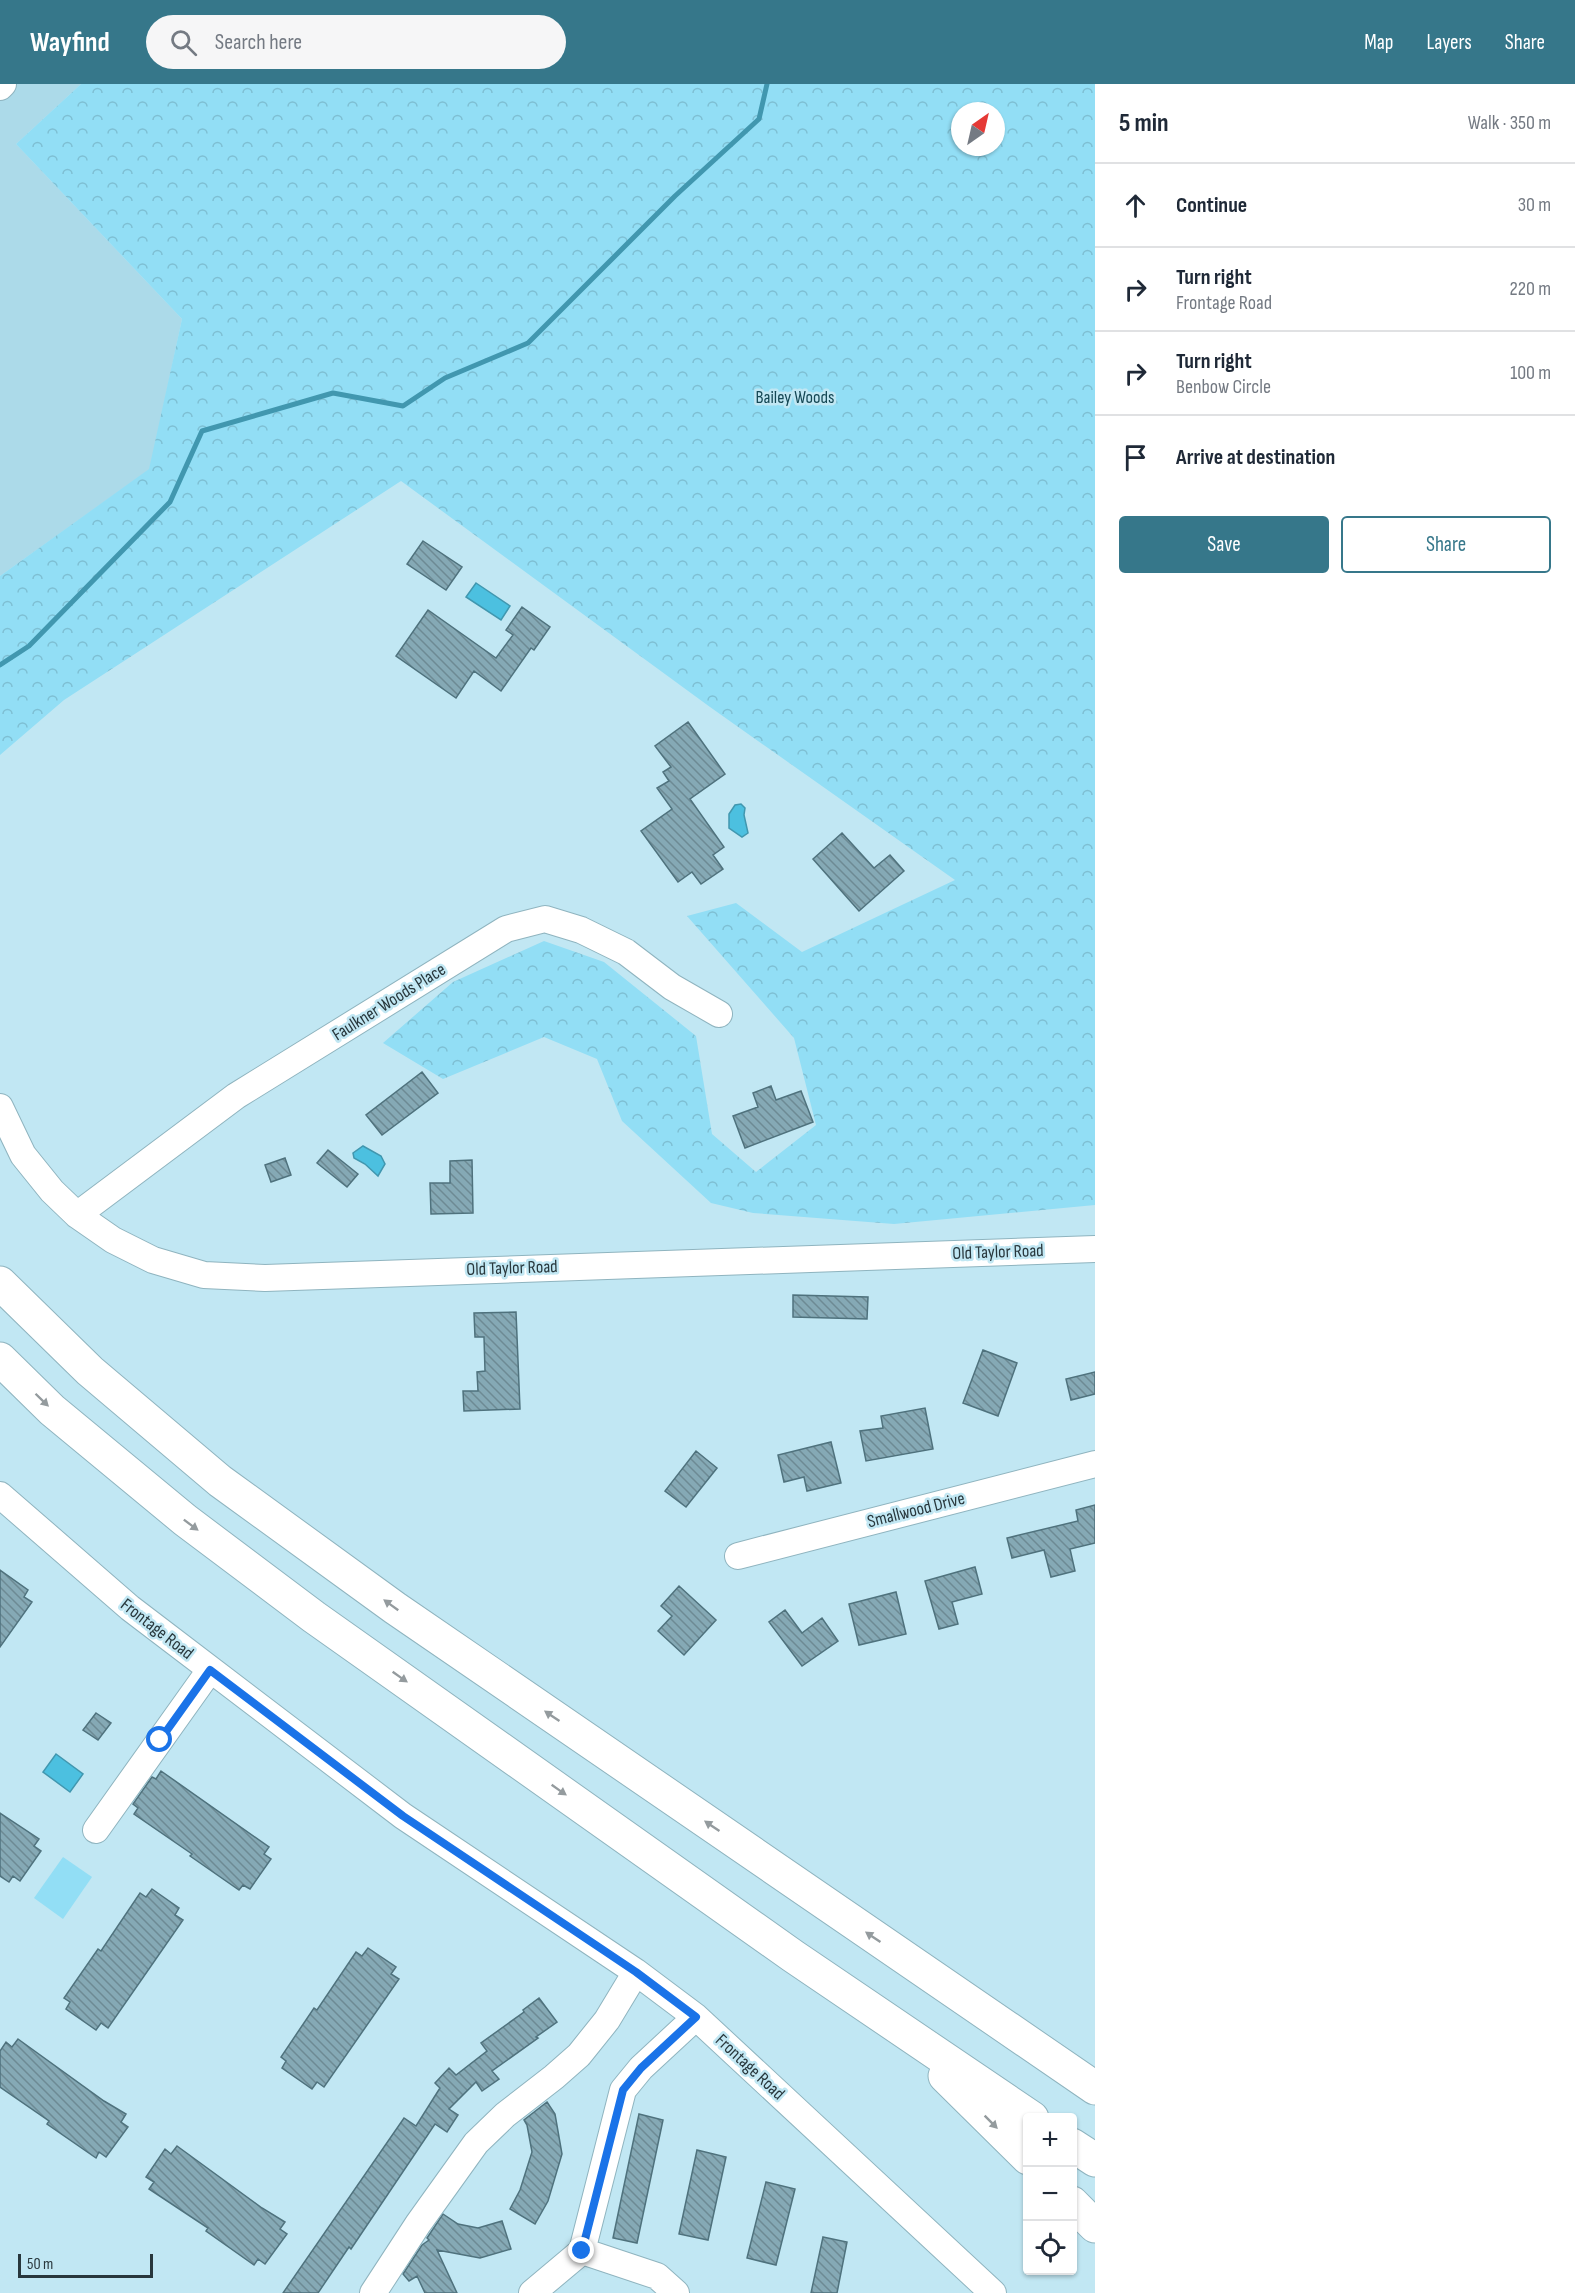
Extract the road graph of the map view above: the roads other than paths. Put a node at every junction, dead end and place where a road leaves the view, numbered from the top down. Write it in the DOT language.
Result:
graph roads {
  1 [pos="719,1014"];
  2 [pos="0,1107"];
  3 [pos="77,1215"];
  4 [pos="1095,1249"];
  5 [pos="0,1283"];
  6 [pos="0,1359"];
  7 [pos="1095,1464"];
  8 [pos="0,1495"];
  9 [pos="738,1556"];
  10 [pos="210,1670"];
  11 [pos="96,1830"];
  12 [pos="910,1962"];
  13 [pos="636,1972"];
  14 [pos="696,2017"];
  15 [pos="890,2021"];
  16 [pos="1095,2066"];
  17 [pos="1095,2088"];
  18 [pos="1025,2113"];
  19 [pos="1077,2148"];
  20 [pos="1023,2153"];
  21 [pos="1095,2160"];
  22 [pos="1077,2208"];
  23 [pos="1095,2226"];
  24 [pos="582,2251"];
  25 [pos="373,2293"];
  26 [pos="532,2293"];
  27 [pos="676,2293"];
  28 [pos="993,2293"];
  1 -- 3 [label="street, Faulkner Woods Place"];
  2 -- 3 [label="street, Old Taylor Road"];
  3 -- 4 [label="street, Old Taylor Road"];
  12 -- 5 [label="highway, one-way"];
  6 -- 15 [label="highway, one-way"];
  7 -- 9 [label="street, Smallwood Drive"];
  8 -- 10 [label="street, Frontage Road"];
  10 -- 11 [label="street"];
  10 -- 13 [label="street, Frontage Road"];
  12 -- 16 [label="highway"];
  12 -- 17 [label="highway"];
  13 -- 14 [label="street, Frontage Road"];
  13 -- 25 [label="street"];
  14 -- 24 [label="street"];
  14 -- 28 [label="street, Frontage Road"];
  15 -- 18 [label="highway"];
  15 -- 20 [label="highway, one-way"];
  19 -- 21 [label="highway"];
  22 -- 23 [label="highway"];
  24 -- 26 [label="street"];
  24 -- 27 [label="street"];
}
